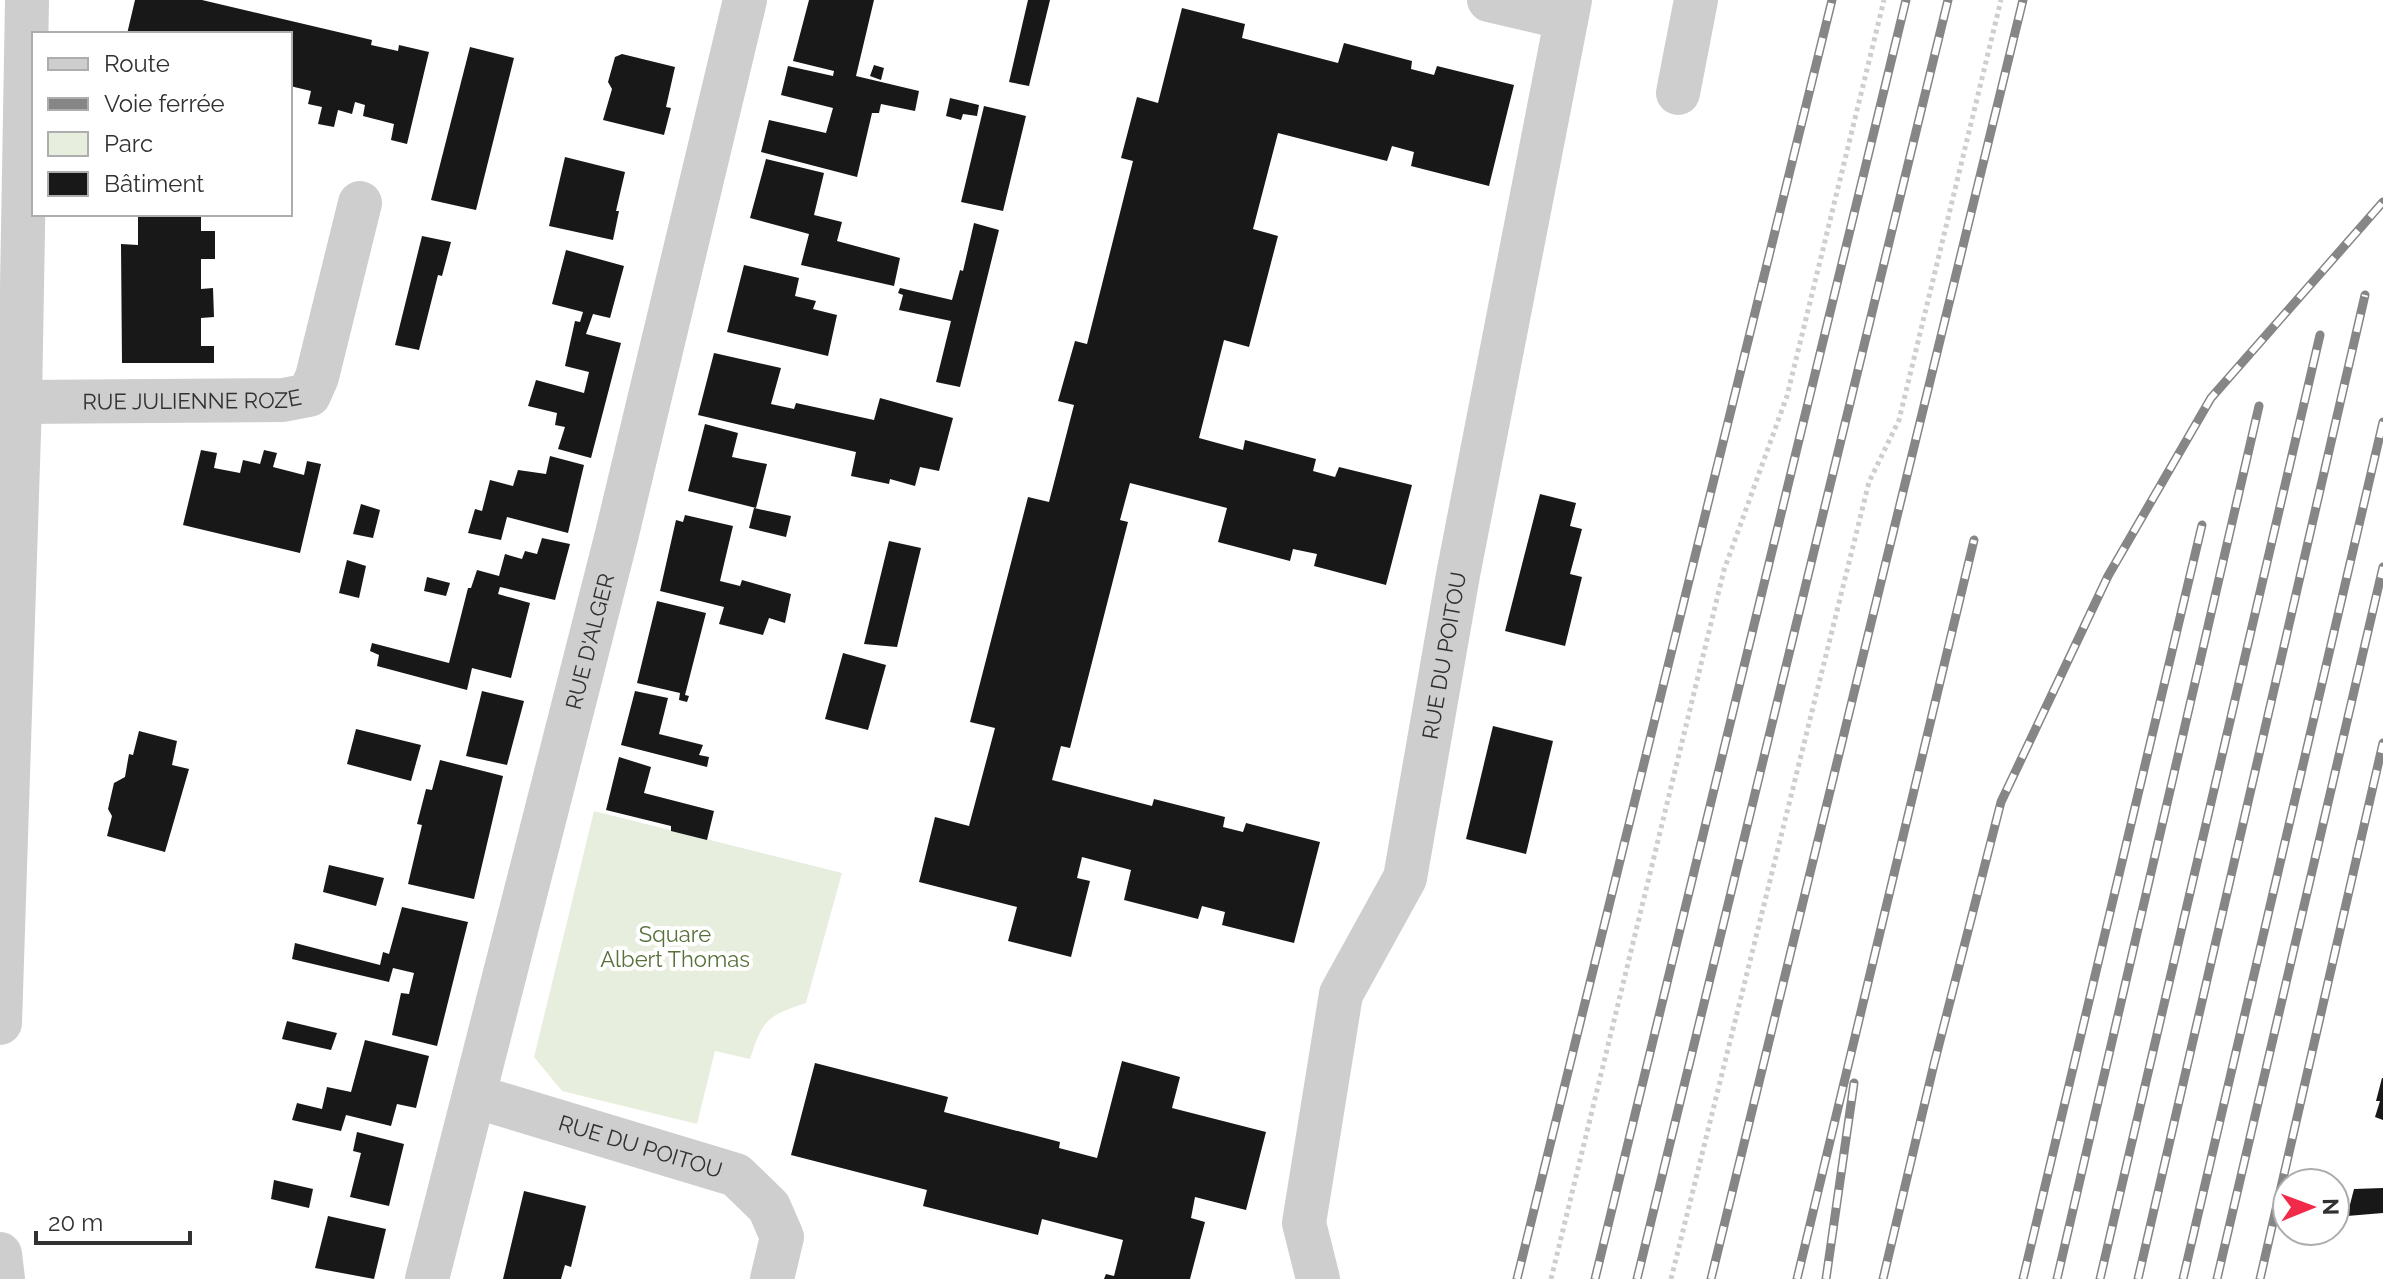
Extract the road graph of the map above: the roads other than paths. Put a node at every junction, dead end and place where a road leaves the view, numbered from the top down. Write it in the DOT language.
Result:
graph roads {
  1 [pos="27,0"];
  2 [pos="745,0"];
  3 [pos="1489,0"];
  4 [pos="1696,0"];
  5 [pos="1568,9"];
  6 [pos="1678,93"];
  7 [pos="360,203"];
  8 [pos="20,402"];
  9 [pos="0,1023"];
  10 [pos="474,1096"];
  11 [pos="0,1254"];
  12 [pos="3,1279"];
  13 [pos="427,1279"];
  14 [pos="772,1279"];
  15 [pos="1318,1279"];
  1 -- 8 [label="street"];
  2 -- 10 [label="street, RUE D'ALGER"];
  3 -- 5 [label="street"];
  4 -- 6 [label="street"];
  5 -- 15 [label="street, RUE DU POITOU"];
  7 -- 8 [label="street, RUE JULIENNE ROZE"];
  8 -- 9 [label="street"];
  10 -- 13 [label="street, RUE D'ALGER"];
  10 -- 14 [label="street, RUE DU POITOU"];
  11 -- 12 [label="street"];
}
